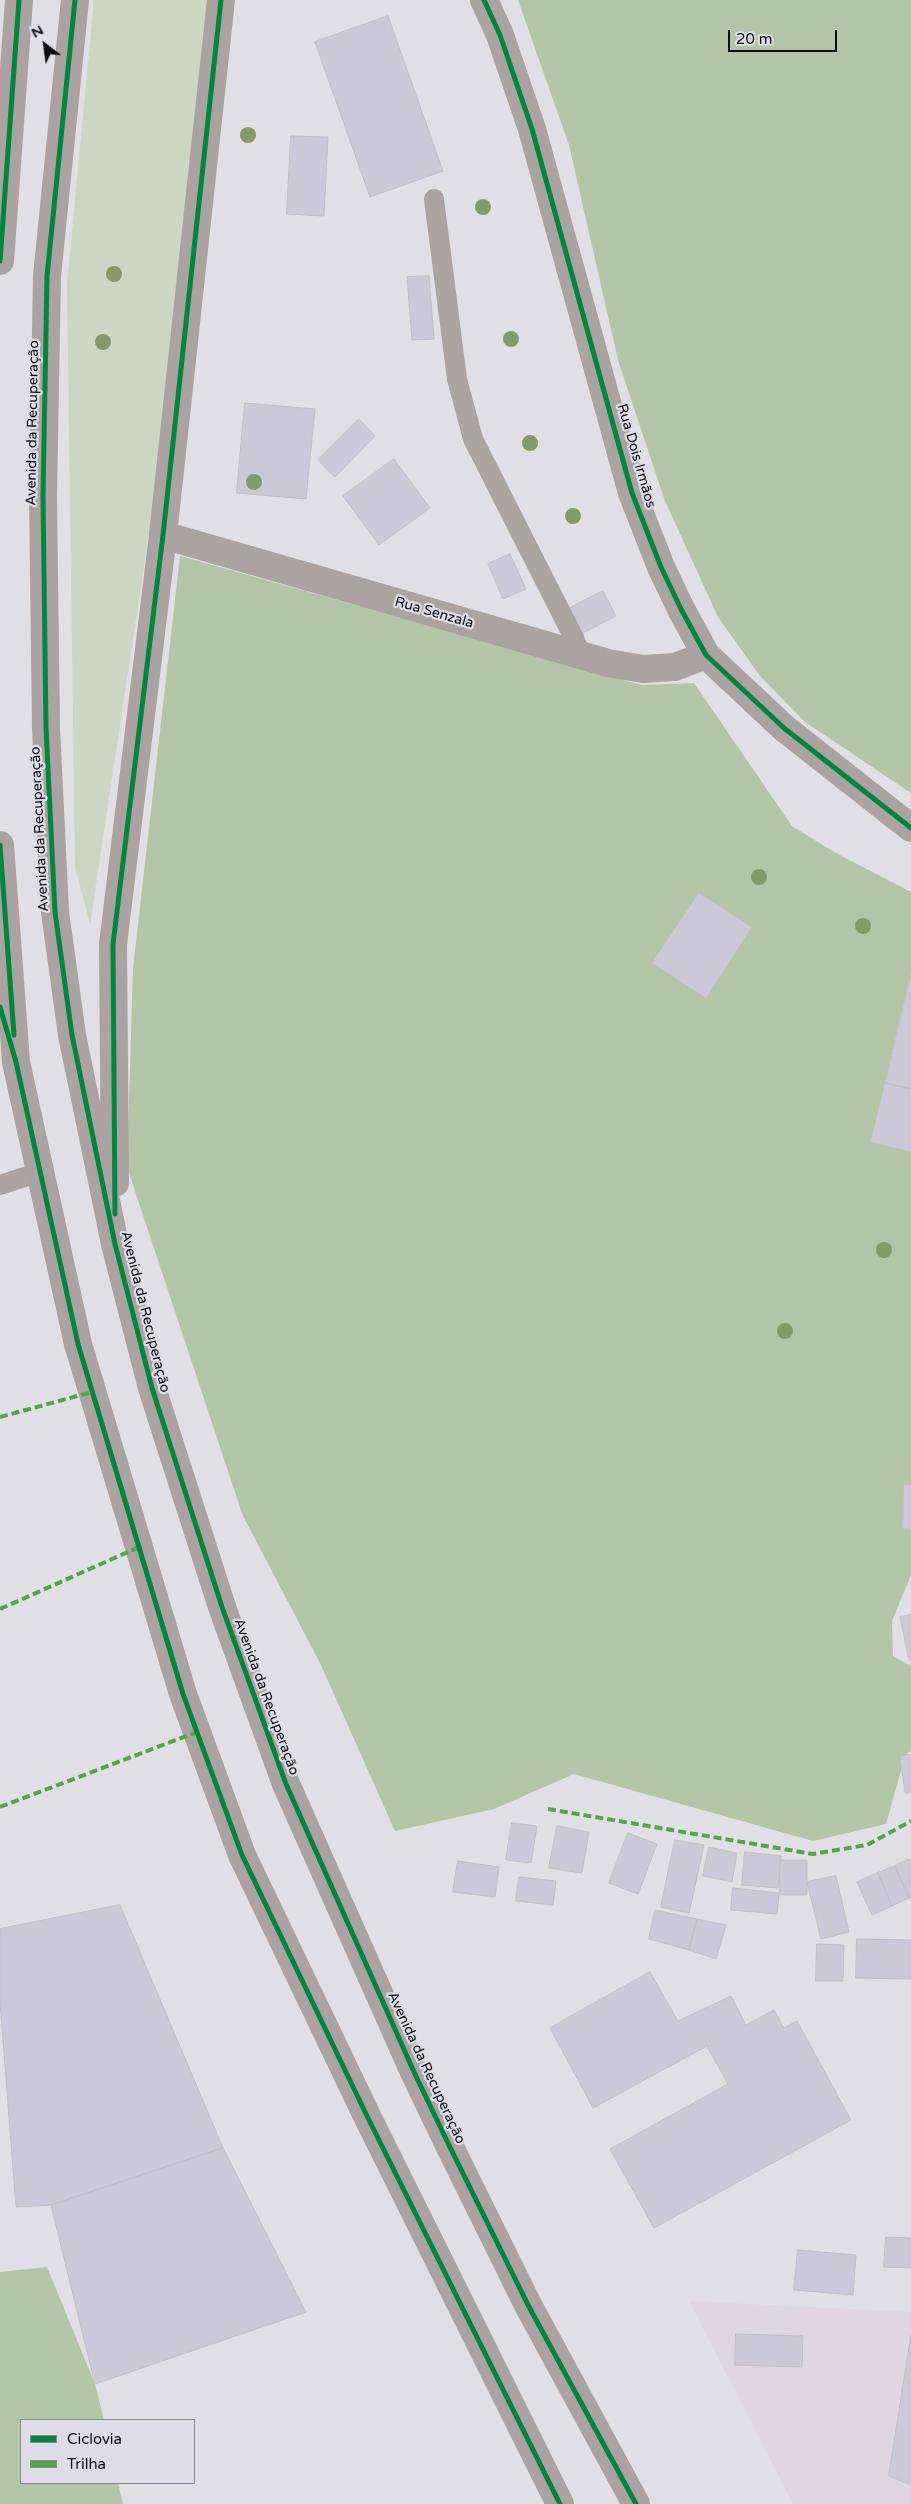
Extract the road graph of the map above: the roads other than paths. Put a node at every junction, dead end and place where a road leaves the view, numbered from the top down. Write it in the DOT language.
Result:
graph roads {
  1 [pos="19,0"];
  2 [pos="75,0"];
  3 [pos="221,0"];
  4 [pos="484,0"];
  5 [pos="434,199"];
  6 [pos="0,260"];
  7 [pos="163,535"];
  8 [pos="706,655"];
  9 [pos="580,656"];
  10 [pos="911,828"];
  11 [pos="0,845"];
  12 [pos="0,1006"];
  13 [pos="16,1062"];
  14 [pos="40,1172"];
  15 [pos="0,1185"];
  16 [pos="115,1244"];
  17 [pos="560,2504"];
  18 [pos="636,2504"];
  1 -- 6 [label="highway"];
  2 -- 16 [label="highway, Avenida da Recuperação"];
  3 -- 7 [label="main road"];
  4 -- 8 [label="main road, Rua Dois Irmãos"];
  5 -- 9 [label="lane"];
  7 -- 9 [label="main road, Rua Senzala"];
  7 -- 16 [label="highway"];
  8 -- 9 [label="main road, Rua Senzala"];
  8 -- 10 [label="main road, Rua Dois Irmãos"];
  11 -- 13 [label="highway"];
  12 -- 13 [label="main road"];
  13 -- 14 [label="highway"];
  14 -- 15 [label="lane"];
  14 -- 17 [label="highway"];
  16 -- 18 [label="highway, Avenida da Recuperação"];
}
